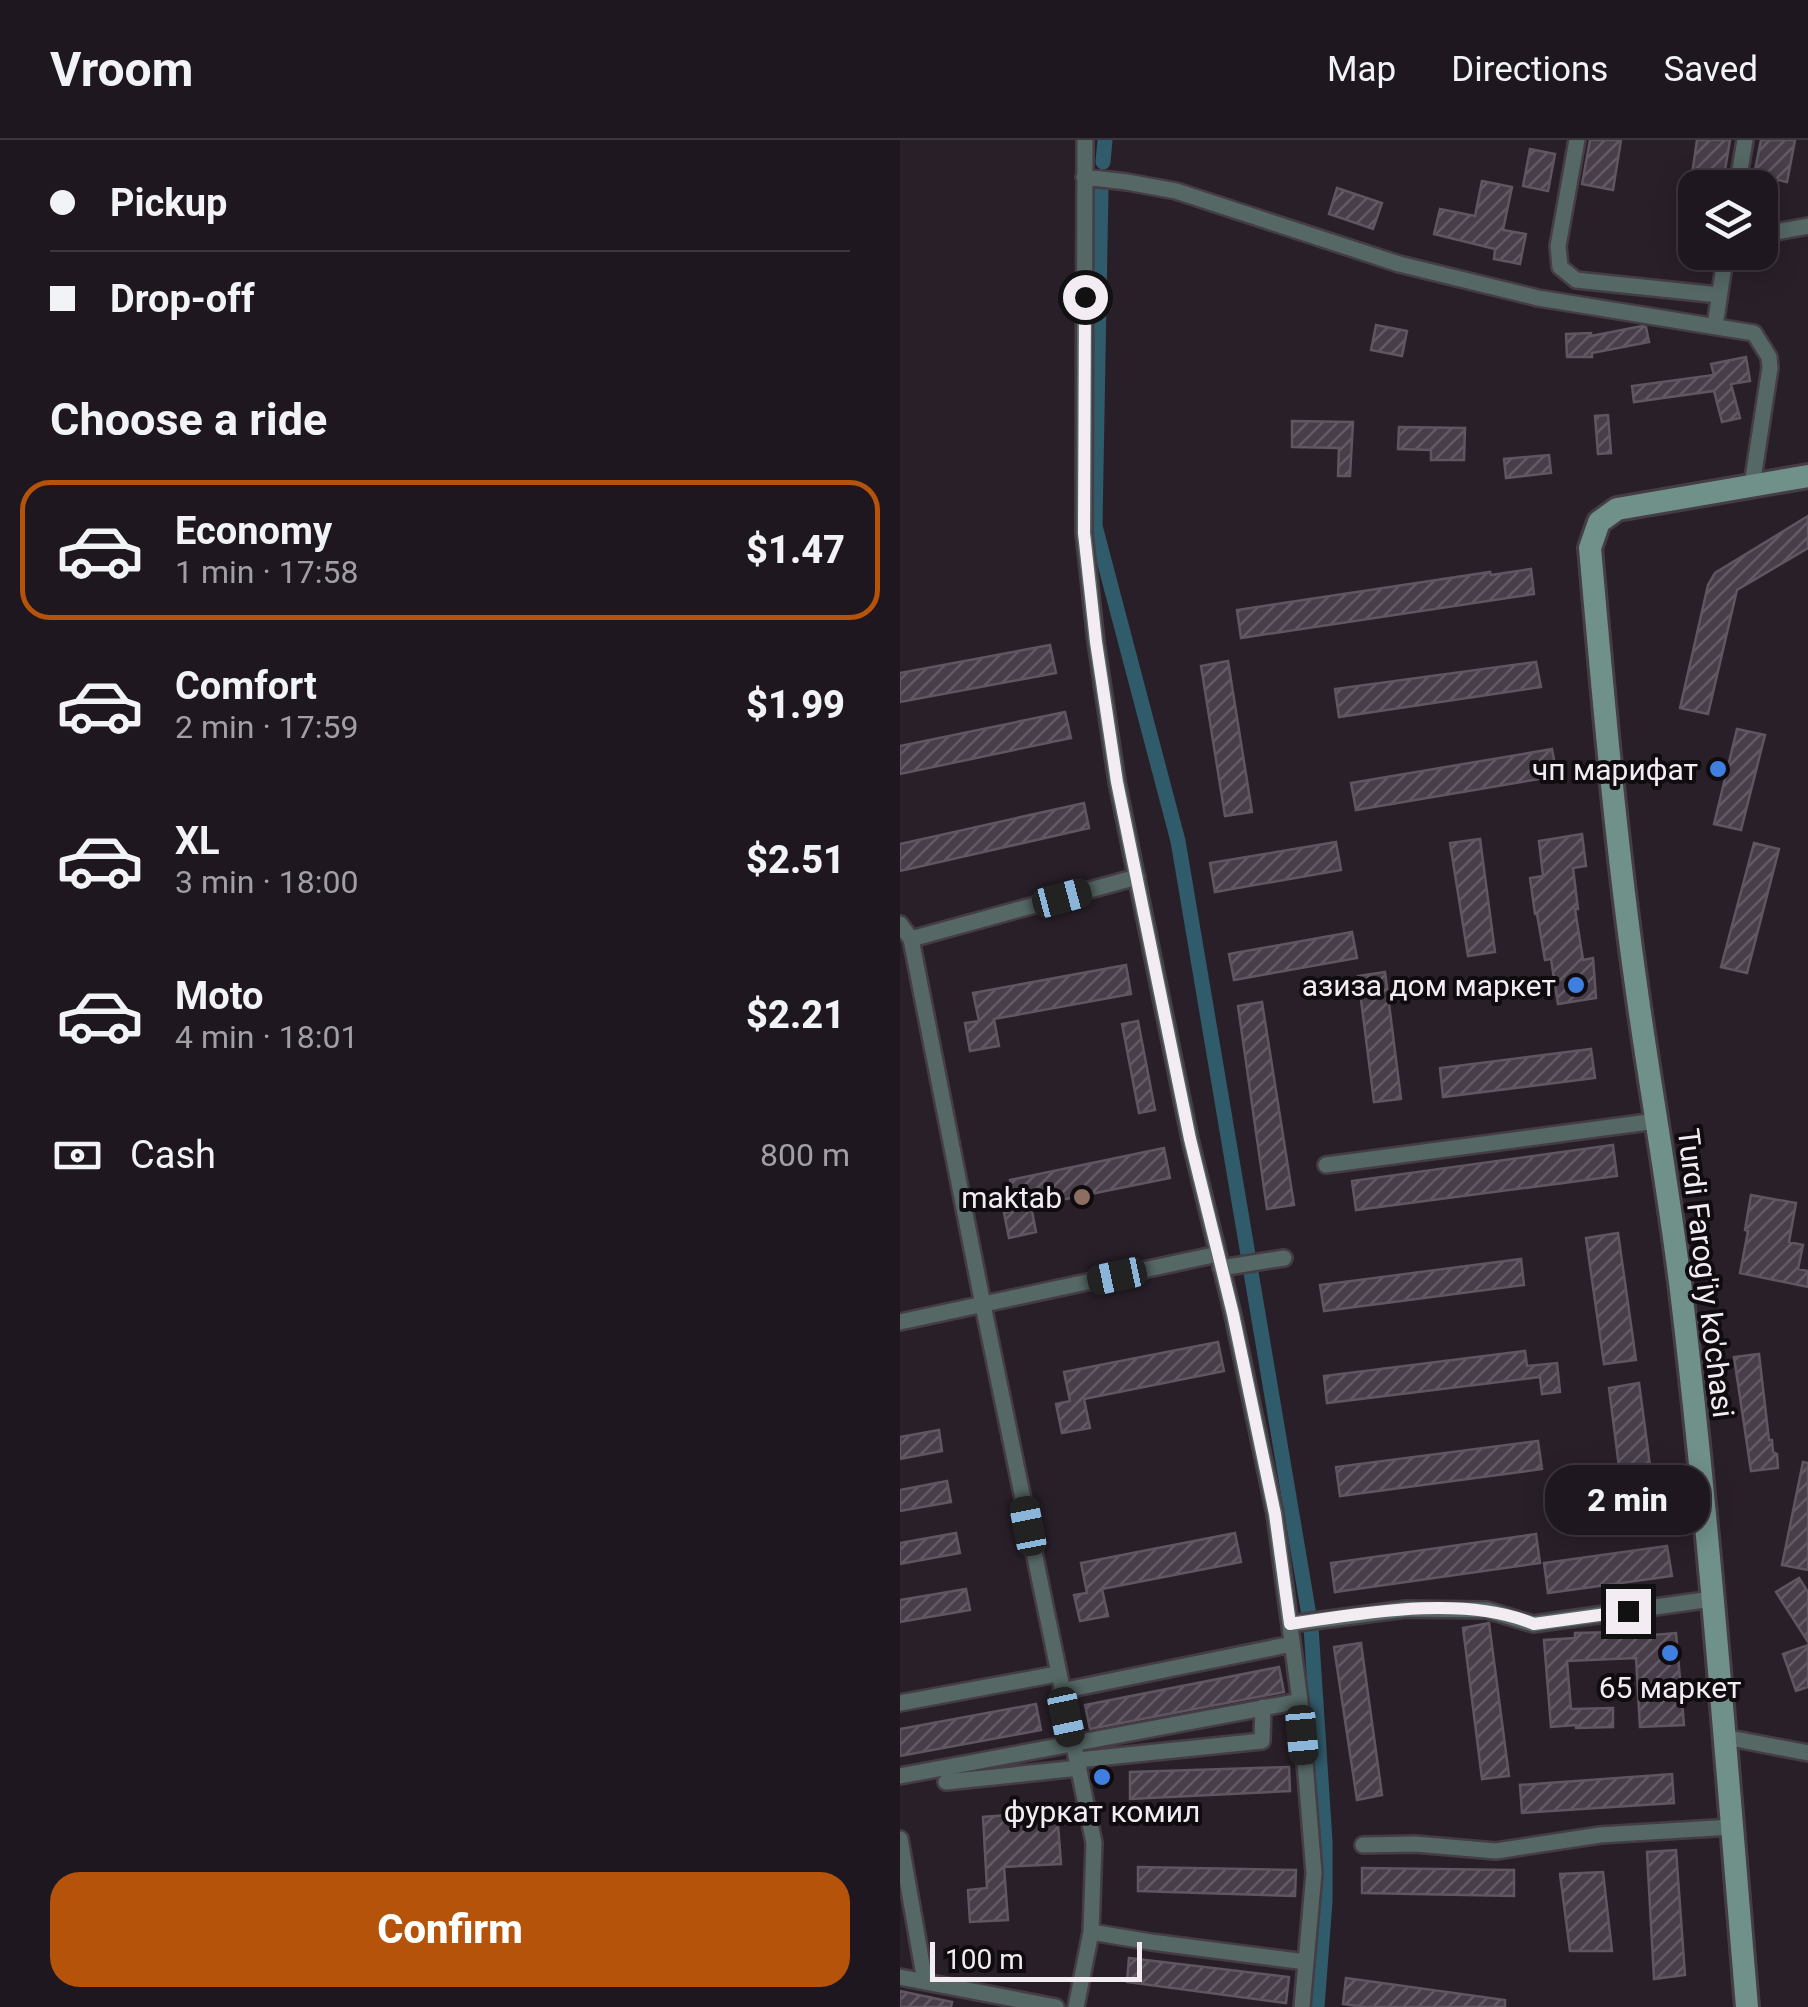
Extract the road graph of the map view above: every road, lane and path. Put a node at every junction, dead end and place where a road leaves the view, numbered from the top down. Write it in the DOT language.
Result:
graph roads {
  1 [pos="1085,140"];
  2 [pos="1576,140"];
  3 [pos="1745,140"];
  4 [pos="1739,170"];
  5 [pos="1084,178"];
  6 [pos="1808,226"];
  7 [pos="1778,232"];
  8 [pos="1723,270"];
  9 [pos="1576,280"];
  10 [pos="1720,295"];
  11 [pos="1576,304"];
  12 [pos="1715,326"];
  13 [pos="1808,476"];
  14 [pos="1752,486"];
  15 [pos="1138,878"];
  16 [pos="900,924"];
  17 [pos="911,939"];
  18 [pos="1656,1121"];
  19 [pos="1326,1164"];
  20 [pos="1283,1259"];
  21 [pos="1220,1261"];
  22 [pos="983,1305"];
  23 [pos="900,1322"];
  24 [pos="1712,1599"];
  25 [pos="1303,1622"];
  26 [pos="1292,1644"];
  27 [pos="1059,1682"];
  28 [pos="1300,1700"];
  29 [pos="900,1703"];
  30 [pos="1263,1707"];
  31 [pos="1725,1737"];
  32 [pos="1072,1744"];
  33 [pos="1808,1753"];
  34 [pos="1078,1764"];
  35 [pos="900,1776"];
  36 [pos="946,1782"];
  37 [pos="1732,1827"];
  38 [pos="900,1839"];
  39 [pos="1364,1845"];
  40 [pos="1091,1932"];
  41 [pos="1306,1962"];
  42 [pos="900,1977"];
  43 [pos="925,1981"];
  44 [pos="1056,2007"];
  45 [pos="1076,2007"];
  46 [pos="1302,2007"];
  47 [pos="1747,2007"];
  1 -- 5 [label="street"];
  2 -- 9 [label="street"];
  3 -- 4 [label="street"];
  5 -- 11 [label="street"];
  5 -- 15 [label="street"];
  6 -- 7 [label="street"];
  8 -- 10 [label="street"];
  9 -- 10 [label="street"];
  9 -- 11 [label="street"];
  10 -- 12 [label="street"];
  11 -- 12 [label="street"];
  12 -- 14 [label="street"];
  13 -- 14 [label="street"];
  14 -- 18 [label="street, Turdi Farog'iy ko'chasi"];
  15 -- 17 [label="street"];
  15 -- 21 [label="street"];
  16 -- 17 [label="street"];
  17 -- 22 [label="street"];
  18 -- 19 [label="street"];
  18 -- 24 [label="street, Turdi Farog'iy ko'chasi"];
  20 -- 21 [label="street"];
  21 -- 22 [label="street"];
  21 -- 25 [label="street"];
  22 -- 23 [label="street"];
  22 -- 27 [label="street"];
  24 -- 25 [label="street"];
  24 -- 31 [label="street, Turdi Farog'iy ko'chasi"];
  25 -- 26 [label="street"];
  26 -- 27 [label="street"];
  26 -- 28 [label="street"];
  27 -- 29 [label="street"];
  27 -- 32 [label="street"];
  28 -- 30 [label="street"];
  28 -- 41 [label="street"];
  30 -- 32 [label="street"];
  30 -- 34 [label="street"];
  31 -- 33 [label="street"];
  31 -- 37 [label="street, Turdi Farog'iy ko'chasi"];
  32 -- 34 [label="street"];
  32 -- 35 [label="street"];
  34 -- 36 [label="street"];
  34 -- 40 [label="street"];
  37 -- 39 [label="street"];
  37 -- 47 [label="street, Turdi Farog'iy ko'chasi"];
  38 -- 43 [label="street"];
  40 -- 41 [label="street"];
  40 -- 45 [label="street"];
  41 -- 46 [label="street"];
  42 -- 43 [label="street"];
  43 -- 44 [label="street"];
}
